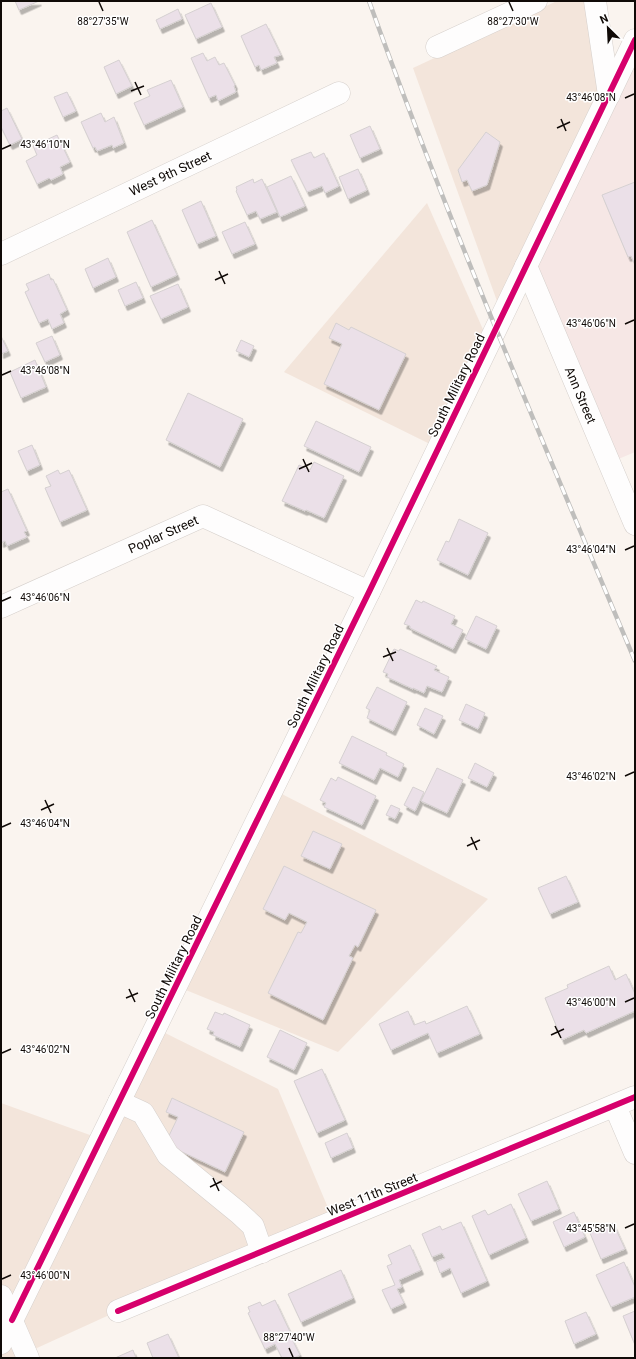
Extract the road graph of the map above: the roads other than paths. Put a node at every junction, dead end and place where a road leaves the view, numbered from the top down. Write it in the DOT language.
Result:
graph roads {
  1 [pos="536,1"];
  2 [pos="595,1"];
  3 [pos="635,40"];
  4 [pos="437,47"];
  5 [pos="339,93"];
  6 [pos="608,95"];
  7 [pos="1,254"];
  8 [pos="526,266"];
  9 [pos="635,524"];
  10 [pos="369,592"];
  11 [pos="1,607"];
  12 [pos="635,1097"];
  13 [pos="119,1102"];
  14 [pos="615,1106"];
  15 [pos="635,1152"];
  16 [pos="262,1252"];
  17 [pos="1,1296"];
  18 [pos="118,1311"];
  19 [pos="12,1320"];
  20 [pos="1,1343"];
  21 [pos="28,1358"];
  1 -- 4 [label="street"];
  2 -- 6 [label="street"];
  3 -- 6 [label="street, South Military Road"];
  5 -- 7 [label="street, West 9th Street"];
  6 -- 8 [label="street, South Military Road"];
  8 -- 9 [label="street, Ann Street"];
  8 -- 10 [label="street, South Military Road"];
  10 -- 11 [label="street, Poplar Street"];
  10 -- 13 [label="street, South Military Road"];
  12 -- 14 [label="street, West 11th Street"];
  13 -- 16 [label="street"];
  13 -- 19 [label="street, South Military Road"];
  14 -- 15 [label="street"];
  14 -- 16 [label="street, West 11th Street"];
  16 -- 18 [label="street, West 11th Street"];
  17 -- 19 [label="street"];
  19 -- 20 [label="street, South Military Road"];
  19 -- 21 [label="street"];
}
